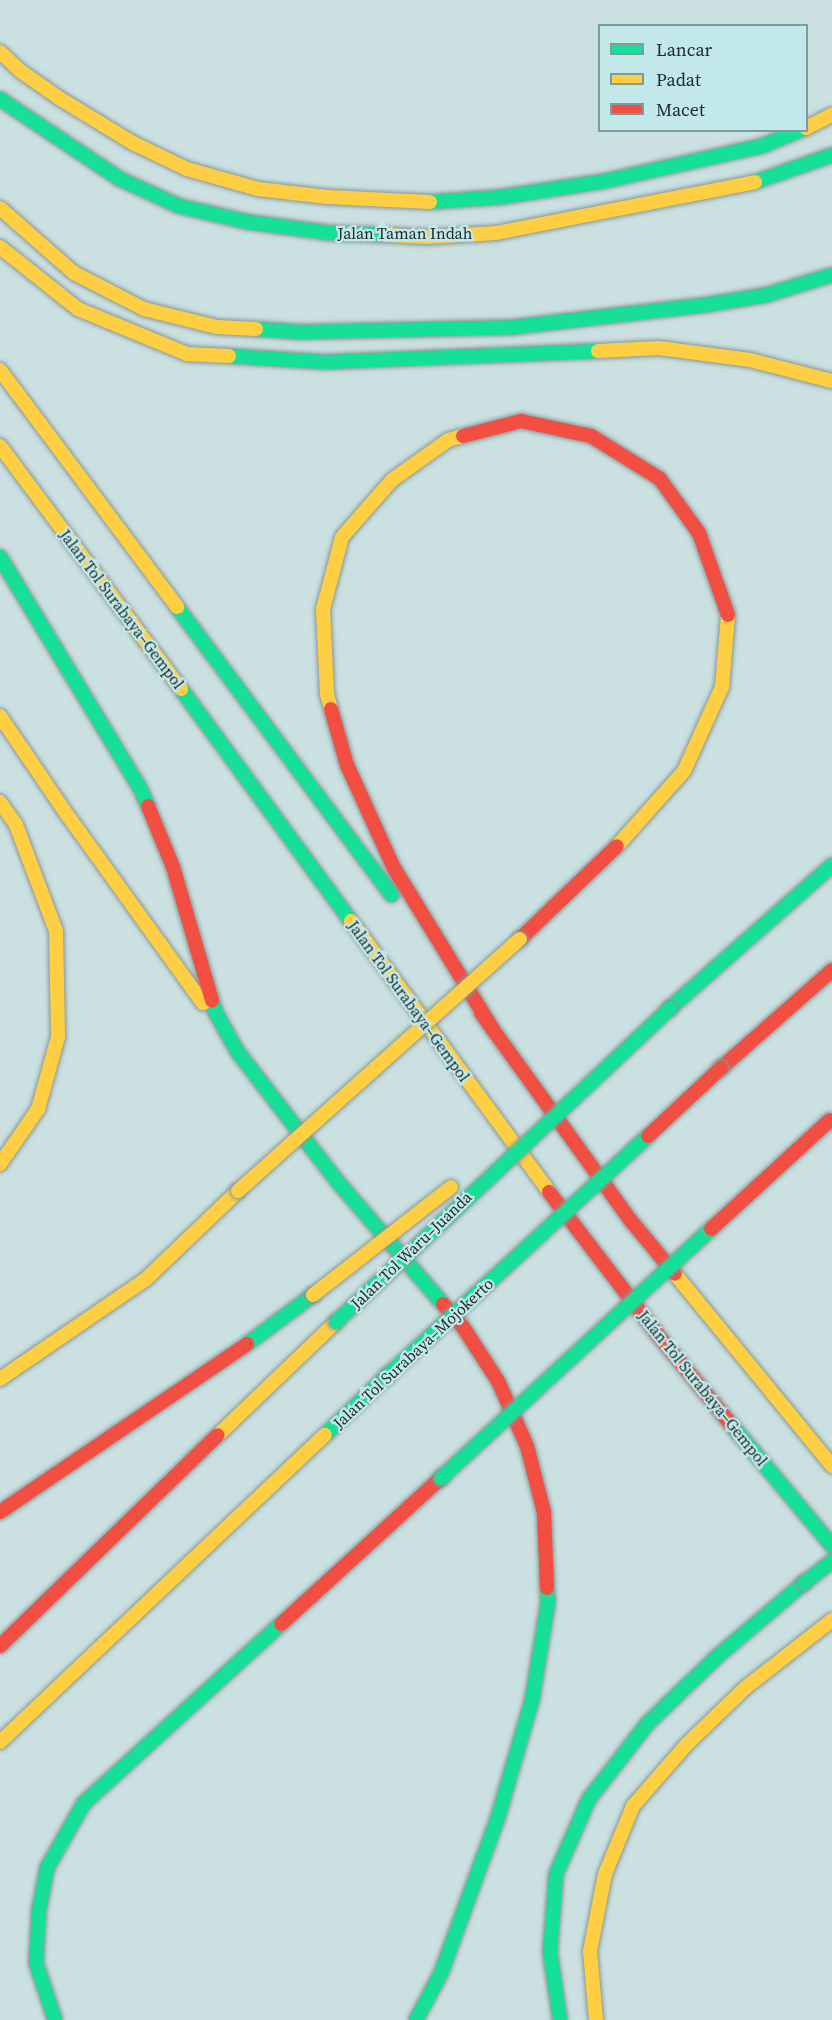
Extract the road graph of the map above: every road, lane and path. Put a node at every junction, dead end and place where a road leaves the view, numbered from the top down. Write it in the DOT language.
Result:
graph roads {
  1 [pos="0,52"];
  2 [pos="0,99"];
  3 [pos="832,115"];
  4 [pos="808,127"];
  5 [pos="799,132"];
  6 [pos="832,155"];
  7 [pos="767,162"];
  8 [pos="0,208"];
  9 [pos="0,247"];
  10 [pos="832,275"];
  11 [pos="0,370"];
  12 [pos="832,381"];
  13 [pos="0,446"];
  14 [pos="0,557"];
  15 [pos="0,716"];
  16 [pos="0,802"];
  17 [pos="832,865"];
  18 [pos="832,971"];
  19 [pos="494,1031"];
  20 [pos="237,1051"];
  21 [pos="604,1068"];
  22 [pos="831,1119"];
  23 [pos="500,1148"];
  24 [pos="0,1164"];
  25 [pos="463,1178"];
  26 [pos="0,1379"];
  27 [pos="753,1450"];
  28 [pos="832,1466"];
  29 [pos="0,1512"];
  30 [pos="808,1539"];
  31 [pos="832,1546"];
  32 [pos="826,1560"];
  33 [pos="832,1579"];
  34 [pos="831,1621"];
  35 [pos="0,1646"];
  36 [pos="0,1742"];
  37 [pos="55,2020"];
  38 [pos="416,2020"];
  39 [pos="560,2020"];
  40 [pos="596,2020"];
  1 -- 7 [label="main road, Jalan Taman Indah"];
  2 -- 7 [label="main road, Jalan Taman Indah"];
  3 -- 4 [label="main road"];
  5 -- 7 [label="main road, Jalan Taman Indah"];
  6 -- 7 [label="main road, Jalan Taman Indah"];
  8 -- 10 [label="main road"];
  9 -- 12 [label="main road"];
  11 -- 19 [label="main road"];
  13 -- 27 [label="main road, Jalan Tol Surabaya–Gempol"];
  14 -- 20 [label="main road"];
  15 -- 20 [label="main road"];
  16 -- 24 [label="main road"];
  17 -- 21 [label="main road, Jalan Tol Waru–Juanda, bridge"];
  18 -- 36 [label="main road, Jalan Tol Surabaya–Mojokerto, bridge"];
  19 -- 26 [label="main road, bridge"];
  19 -- 28 [label="main road"];
  20 -- 38 [label="main road"];
  21 -- 23 [label="main road, bridge"];
  21 -- 35 [label="main road, Jalan Tol Waru–Juanda, bridge"];
  22 -- 37 [label="main road, bridge"];
  25 -- 29 [label="main road, bridge"];
  27 -- 30 [label="main road"];
  27 -- 31 [label="main road, Jalan Tol Surabaya–Gempol"];
  32 -- 33 [label="main road"];
  32 -- 39 [label="main road, bridge"];
  34 -- 40 [label="main road"];
}
